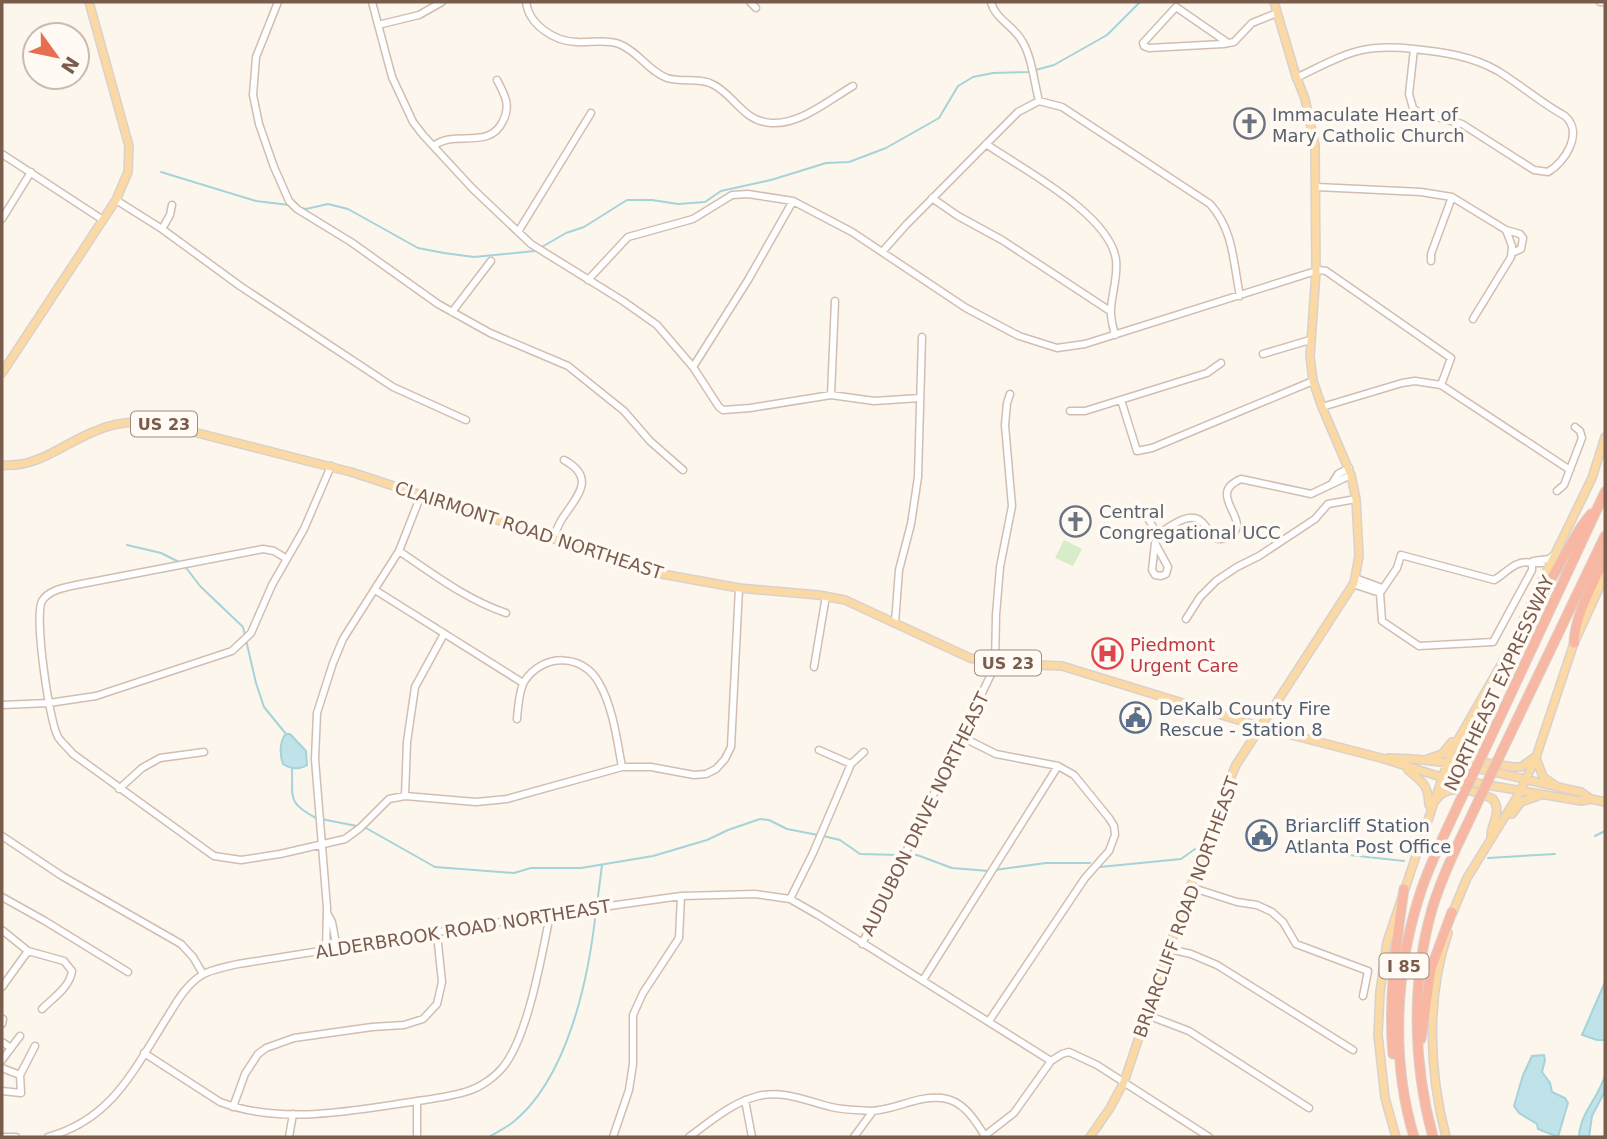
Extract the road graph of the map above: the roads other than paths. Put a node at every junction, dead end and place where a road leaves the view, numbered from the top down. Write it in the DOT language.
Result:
graph roads {
  1 [pos="89,2"];
  2 [pos="278,2"];
  3 [pos="373,2"];
  4 [pos="442,2"];
  5 [pos="526,2"];
  6 [pos="750,2"];
  7 [pos="991,2"];
  8 [pos="1275,2"];
  9 [pos="756,8"];
  10 [pos="1277,12"];
  11 [pos="378,25"];
  12 [pos="1228,43"];
  13 [pos="1414,49"];
  14 [pos="1296,78"];
  15 [pos="497,80"];
  16 [pos="853,86"];
  17 [pos="1040,101"];
  18 [pos="591,113"];
  19 [pos="986,144"];
  20 [pos="434,146"];
  21 [pos="2,153"];
  22 [pos="31,172"];
  23 [pos="1317,187"];
  24 [pos="1452,197"];
  25 [pos="932,198"];
  26 [pos="116,200"];
  27 [pos="793,201"];
  28 [pos="172,205"];
  29 [pos="2,219"];
  30 [pos="103,220"];
  31 [pos="162,229"];
  32 [pos="1506,230"];
  33 [pos="519,232"];
  34 [pos="882,252"];
  35 [pos="1512,253"];
  36 [pos="491,261"];
  37 [pos="1431,261"];
  38 [pos="1316,272"];
  39 [pos="588,280"];
  40 [pos="1240,296"];
  41 [pos="835,301"];
  42 [pos="1110,311"];
  43 [pos="452,312"];
  44 [pos="1472,319"];
  45 [pos="1115,335"];
  46 [pos="922,337"];
  47 [pos="1310,340"];
  48 [pos="1263,354"];
  49 [pos="1221,363"];
  50 [pos="693,367"];
  51 [pos="2,373"];
  52 [pos="1313,380"];
  53 [pos="1441,385"];
  54 [pos="1010,394"];
  55 [pos="831,395"];
  56 [pos="920,398"];
  57 [pos="1121,400"];
  58 [pos="1322,407"];
  59 [pos="1070,411"];
  60 [pos="466,420"];
  61 [pos="1575,427"];
  62 [pos="1605,437"];
  63 [pos="564,460"];
  64 [pos="2,465"];
  65 [pos="331,466"];
  66 [pos="683,470"];
  67 [pos="1570,470"];
  68 [pos="1350,471"];
  69 [pos="1557,491"];
  70 [pos="1605,492"];
  71 [pos="421,495"];
  72 [pos="1356,499"];
  73 [pos="1601,502"];
  74 [pos="1144,512"];
  75 [pos="1158,535"];
  76 [pos="1605,536"];
  77 [pos="553,539"];
  78 [pos="1155,543"];
  79 [pos="399,551"];
  80 [pos="1557,553"];
  81 [pos="1605,557"];
  82 [pos="287,559"];
  83 [pos="1543,561"];
  84 [pos="1532,563"];
  85 [pos="1546,573"];
  86 [pos="1605,575"];
  87 [pos="1354,581"];
  88 [pos="739,588"];
  89 [pos="375,590"];
  90 [pos="1381,590"];
  91 [pos="826,596"];
  92 [pos="506,613"];
  93 [pos="1186,619"];
  94 [pos="895,624"];
  95 [pos="444,635"];
  96 [pos="1574,643"];
  97 [pos="996,663"];
  98 [pos="1503,663"];
  99 [pos="814,667"];
  100 [pos="523,683"];
  101 [pos="49,703"];
  102 [pos="2,705"];
  103 [pos="517,719"];
  104 [pos="1261,727"];
  105 [pos="1462,734"];
  106 [pos="962,737"];
  107 [pos="819,750"];
  108 [pos="204,752"];
  109 [pos="864,752"];
  110 [pos="1536,757"];
  111 [pos="1381,758"];
  112 [pos="1423,760"];
  113 [pos="851,764"];
  114 [pos="1446,764"];
  115 [pos="622,766"];
  116 [pos="1058,766"];
  117 [pos="1405,767"];
  118 [pos="1441,777"];
  119 [pos="1525,781"];
  120 [pos="1557,787"];
  121 [pos="119,789"];
  122 [pos="1520,792"];
  123 [pos="1544,795"];
  124 [pos="405,796"];
  125 [pos="1592,799"];
  126 [pos="1605,802"];
  127 [pos="1427,817"];
  128 [pos="2,836"];
  129 [pos="1491,838"];
  130 [pos="322,844"];
  131 [pos="1190,887"];
  132 [pos="1404,889"];
  133 [pos="681,896"];
  134 [pos="2,897"];
  135 [pos="790,899"];
  136 [pos="1452,912"];
  137 [pos="327,914"];
  138 [pos="550,915"];
  139 [pos="2,930"];
  140 [pos="437,934"];
  141 [pos="862,944"];
  142 [pos="337,949"];
  143 [pos="1169,949"];
  144 [pos="29,951"];
  145 [pos="326,951"];
  146 [pos="128,972"];
  147 [pos="203,974"];
  148 [pos="923,980"];
  149 [pos="2,987"];
  150 [pos="1363,996"];
  151 [pos="42,1009"];
  152 [pos="1147,1014"];
  153 [pos="989,1021"];
  154 [pos="20,1035"];
  155 [pos="2,1042"];
  156 [pos="35,1046"];
  157 [pos="11,1048"];
  158 [pos="1353,1050"];
  159 [pos="1418,1051"];
  160 [pos="144,1054"];
  161 [pos="2,1060"];
  162 [pos="1051,1061"];
  163 [pos="2,1068"];
  164 [pos="20,1075"];
  165 [pos="1401,1076"];
  166 [pos="1124,1082"];
  167 [pos="2,1091"];
  168 [pos="745,1100"];
  169 [pos="416,1101"];
  170 [pos="233,1107"];
  171 [pos="1309,1108"];
  172 [pos="873,1111"];
  173 [pos="293,1114"];
  174 [pos="5,1137"];
  175 [pos="16,1137"];
  176 [pos="48,1137"];
  177 [pos="289,1137"];
  178 [pos="416,1137"];
  179 [pos="613,1137"];
  180 [pos="690,1137"];
  181 [pos="752,1137"];
  182 [pos="854,1137"];
  183 [pos="984,1137"];
  184 [pos="1090,1137"];
  185 [pos="1209,1137"];
  186 [pos="1396,1137"];
  187 [pos="1414,1137"];
  188 [pos="1433,1137"];
  189 [pos="1446,1137"];
  1 -- 26 [label="main road"];
  2 -- 43 [label="street"];
  3 -- 11 [label="street"];
  4 -- 11 [label="street"];
  5 -- 16 [label="street"];
  6 -- 9 [label="street"];
  7 -- 17 [label="street"];
  8 -- 10 [label="main road, BRIARCLIFF ROAD NORTHEAST"];
  10 -- 12 [label="street"];
  10 -- 14 [label="main road, BRIARCLIFF ROAD NORTHEAST"];
  11 -- 20 [label="street"];
  12 -- 12 [label="street"];
  13 -- 13 [label="street"];
  13 -- 14 [label="street"];
  14 -- 23 [label="main road, BRIARCLIFF ROAD NORTHEAST"];
  15 -- 20 [label="street"];
  17 -- 19 [label="street"];
  17 -- 40 [label="street"];
  18 -- 33 [label="street"];
  19 -- 25 [label="street"];
  19 -- 42 [label="street"];
  20 -- 33 [label="street"];
  21 -- 22 [label="street"];
  22 -- 29 [label="street"];
  22 -- 30 [label="street"];
  23 -- 24 [label="street"];
  23 -- 38 [label="main road, BRIARCLIFF ROAD NORTHEAST"];
  24 -- 32 [label="street"];
  24 -- 37 [label="street"];
  25 -- 34 [label="street"];
  25 -- 42 [label="street"];
  26 -- 30 [label="main road"];
  26 -- 31 [label="street"];
  27 -- 34 [label="street"];
  27 -- 39 [label="street"];
  27 -- 50 [label="street"];
  28 -- 31 [label="street"];
  30 -- 51 [label="main road"];
  31 -- 60 [label="street"];
  32 -- 35 [label="street"];
  32 -- 35 [label="street"];
  33 -- 39 [label="street"];
  34 -- 45 [label="street"];
  35 -- 44 [label="street"];
  36 -- 43 [label="street"];
  38 -- 40 [label="street"];
  38 -- 47 [label="main road, BRIARCLIFF ROAD NORTHEAST"];
  38 -- 53 [label="street"];
  39 -- 50 [label="street"];
  40 -- 45 [label="street"];
  41 -- 55 [label="street"];
  42 -- 45 [label="street"];
  43 -- 66 [label="street"];
  46 -- 56 [label="street"];
  47 -- 48 [label="street"];
  47 -- 52 [label="main road, BRIARCLIFF ROAD NORTHEAST"];
  49 -- 57 [label="street"];
  50 -- 55 [label="street"];
  52 -- 57 [label="street"];
  52 -- 58 [label="main road, BRIARCLIFF ROAD NORTHEAST"];
  53 -- 58 [label="street"];
  53 -- 67 [label="street"];
  54 -- 97 [label="street, AUDUBON DRIVE NORTHEAST"];
  55 -- 56 [label="street"];
  56 -- 94 [label="street"];
  57 -- 59 [label="street"];
  58 -- 68 [label="main road, BRIARCLIFF ROAD NORTHEAST"];
  61 -- 67 [label="street"];
  62 -- 80 [label="main road"];
  63 -- 77 [label="street"];
  64 -- 65 [label="main road, CLAIRMONT ROAD NORTHEAST / US 23"];
  65 -- 71 [label="main road, CLAIRMONT ROAD NORTHEAST / US 23"];
  65 -- 82 [label="street"];
  67 -- 69 [label="street"];
  68 -- 72 [label="main road, BRIARCLIFF ROAD NORTHEAST"];
  68 -- 75 [label="street"];
  70 -- 73 [label="highway, NORTHEAST EXPRESSWAY / I 85"];
  71 -- 77 [label="main road, CLAIRMONT ROAD NORTHEAST / US 23"];
  71 -- 79 [label="street"];
  72 -- 87 [label="main road, BRIARCLIFF ROAD NORTHEAST"];
  72 -- 93 [label="street"];
  73 -- 98 [label="highway"];
  73 -- 165 [label="highway, NORTHEAST EXPRESSWAY / I 85, bridge"];
  74 -- 75 [label="street"];
  75 -- 78 [label="street"];
  76 -- 159 [label="highway, NORTHEAST EXPRESSWAY / I 85, bridge"];
  77 -- 88 [label="main road, CLAIRMONT ROAD NORTHEAST / US 23"];
  78 -- 78 [label="street"];
  79 -- 89 [label="street"];
  79 -- 92 [label="street"];
  80 -- 83 [label="street"];
  80 -- 85 [label="main road"];
  81 -- 96 [label="highway"];
  82 -- 101 [label="street"];
  82 -- 101 [label="street"];
  83 -- 84 [label="street"];
  83 -- 85 [label="street"];
  84 -- 90 [label="street"];
  84 -- 90 [label="street"];
  85 -- 98 [label="main road"];
  86 -- 96 [label="main road"];
  87 -- 90 [label="street"];
  87 -- 104 [label="main road, BRIARCLIFF ROAD NORTHEAST"];
  88 -- 91 [label="main road, CLAIRMONT ROAD NORTHEAST / US 23"];
  88 -- 115 [label="street"];
  89 -- 95 [label="street"];
  89 -- 130 [label="street"];
  91 -- 94 [label="main road, CLAIRMONT ROAD NORTHEAST / US 23"];
  91 -- 99 [label="street"];
  94 -- 97 [label="main road, CLAIRMONT ROAD NORTHEAST / US 23"];
  95 -- 100 [label="street"];
  95 -- 124 [label="street"];
  96 -- 110 [label="main road"];
  97 -- 104 [label="main road, CLAIRMONT ROAD NORTHEAST / US 23"];
  97 -- 106 [label="street, AUDUBON DRIVE NORTHEAST"];
  98 -- 105 [label="main road"];
  100 -- 103 [label="street"];
  100 -- 115 [label="street"];
  101 -- 102 [label="street"];
  101 -- 121 [label="street"];
  104 -- 111 [label="main road, CLAIRMONT ROAD NORTHEAST / US 23"];
  104 -- 131 [label="main road, BRIARCLIFF ROAD NORTHEAST"];
  105 -- 110 [label="main road"];
  105 -- 112 [label="main road"];
  105 -- 114 [label="main road"];
  106 -- 116 [label="street"];
  106 -- 141 [label="street, AUDUBON DRIVE NORTHEAST"];
  107 -- 113 [label="street"];
  108 -- 121 [label="street"];
  109 -- 113 [label="street"];
  110 -- 119 [label="main road"];
  110 -- 120 [label="main road"];
  111 -- 112 [label="main road, CLAIRMONT ROAD NORTHEAST / US 23"];
  111 -- 117 [label="main road, CLAIRMONT ROAD NORTHEAST / US 23"];
  112 -- 114 [label="main road, CLAIRMONT ROAD NORTHEAST / US 23"];
  113 -- 135 [label="street"];
  114 -- 118 [label="main road"];
  114 -- 119 [label="main road, CLAIRMONT ROAD NORTHEAST / US 23"];
  115 -- 124 [label="street"];
  116 -- 148 [label="street"];
  116 -- 153 [label="street"];
  117 -- 118 [label="main road, CLAIRMONT ROAD NORTHEAST / US 23"];
  117 -- 127 [label="main road"];
  118 -- 122 [label="main road, CLAIRMONT ROAD NORTHEAST / US 23"];
  118 -- 127 [label="main road"];
  119 -- 120 [label="main road, CLAIRMONT ROAD NORTHEAST / US 23"];
  119 -- 122 [label="main road"];
  120 -- 125 [label="main road, CLAIRMONT ROAD NORTHEAST / US 23"];
  121 -- 130 [label="street"];
  122 -- 123 [label="main road, CLAIRMONT ROAD NORTHEAST / US 23"];
  122 -- 129 [label="main road"];
  123 -- 125 [label="main road, CLAIRMONT ROAD NORTHEAST / US 23"];
  123 -- 129 [label="main road"];
  124 -- 130 [label="street"];
  125 -- 126 [label="main road, CLAIRMONT ROAD NORTHEAST / US 23"];
  127 -- 129 [label="main road"];
  127 -- 132 [label="main road"];
  128 -- 147 [label="street"];
  129 -- 136 [label="main road"];
  130 -- 137 [label="street"];
  131 -- 143 [label="main road, BRIARCLIFF ROAD NORTHEAST"];
  131 -- 150 [label="street"];
  132 -- 165 [label="highway"];
  132 -- 186 [label="main road"];
  133 -- 135 [label="street, ALDERBROOK ROAD NORTHEAST"];
  133 -- 138 [label="street, ALDERBROOK ROAD NORTHEAST"];
  133 -- 179 [label="street"];
  134 -- 146 [label="street"];
  135 -- 141 [label="street"];
  136 -- 159 [label="highway"];
  136 -- 189 [label="main road"];
  137 -- 142 [label="street"];
  137 -- 145 [label="street"];
  138 -- 140 [label="street, ALDERBROOK ROAD NORTHEAST"];
  138 -- 169 [label="street"];
  139 -- 144 [label="street"];
  140 -- 142 [label="street, ALDERBROOK ROAD NORTHEAST"];
  140 -- 170 [label="street"];
  141 -- 148 [label="street"];
  142 -- 145 [label="street, ALDERBROOK ROAD NORTHEAST"];
  143 -- 152 [label="main road, BRIARCLIFF ROAD NORTHEAST"];
  143 -- 158 [label="street"];
  144 -- 149 [label="street"];
  144 -- 151 [label="street"];
  145 -- 147 [label="street, ALDERBROOK ROAD NORTHEAST"];
  147 -- 160 [label="street"];
  148 -- 153 [label="street"];
  152 -- 166 [label="main road, BRIARCLIFF ROAD NORTHEAST"];
  152 -- 171 [label="street"];
  153 -- 162 [label="street"];
  154 -- 157 [label="street"];
  155 -- 157 [label="street"];
  156 -- 164 [label="street"];
  157 -- 161 [label="street"];
  159 -- 188 [label="highway, NORTHEAST EXPRESSWAY / I 85"];
  160 -- 170 [label="street"];
  160 -- 176 [label="street"];
  162 -- 166 [label="street"];
  162 -- 183 [label="street"];
  163 -- 164 [label="street"];
  164 -- 167 [label="street"];
  165 -- 187 [label="highway, NORTHEAST EXPRESSWAY / I 85"];
  166 -- 184 [label="main road, BRIARCLIFF ROAD NORTHEAST"];
  166 -- 185 [label="street"];
  168 -- 172 [label="street"];
  168 -- 180 [label="street"];
  168 -- 181 [label="street"];
  169 -- 173 [label="street"];
  169 -- 178 [label="street"];
  170 -- 173 [label="street"];
  172 -- 182 [label="street"];
  172 -- 183 [label="street"];
  173 -- 177 [label="street"];
  174 -- 175 [label="street"];
}
